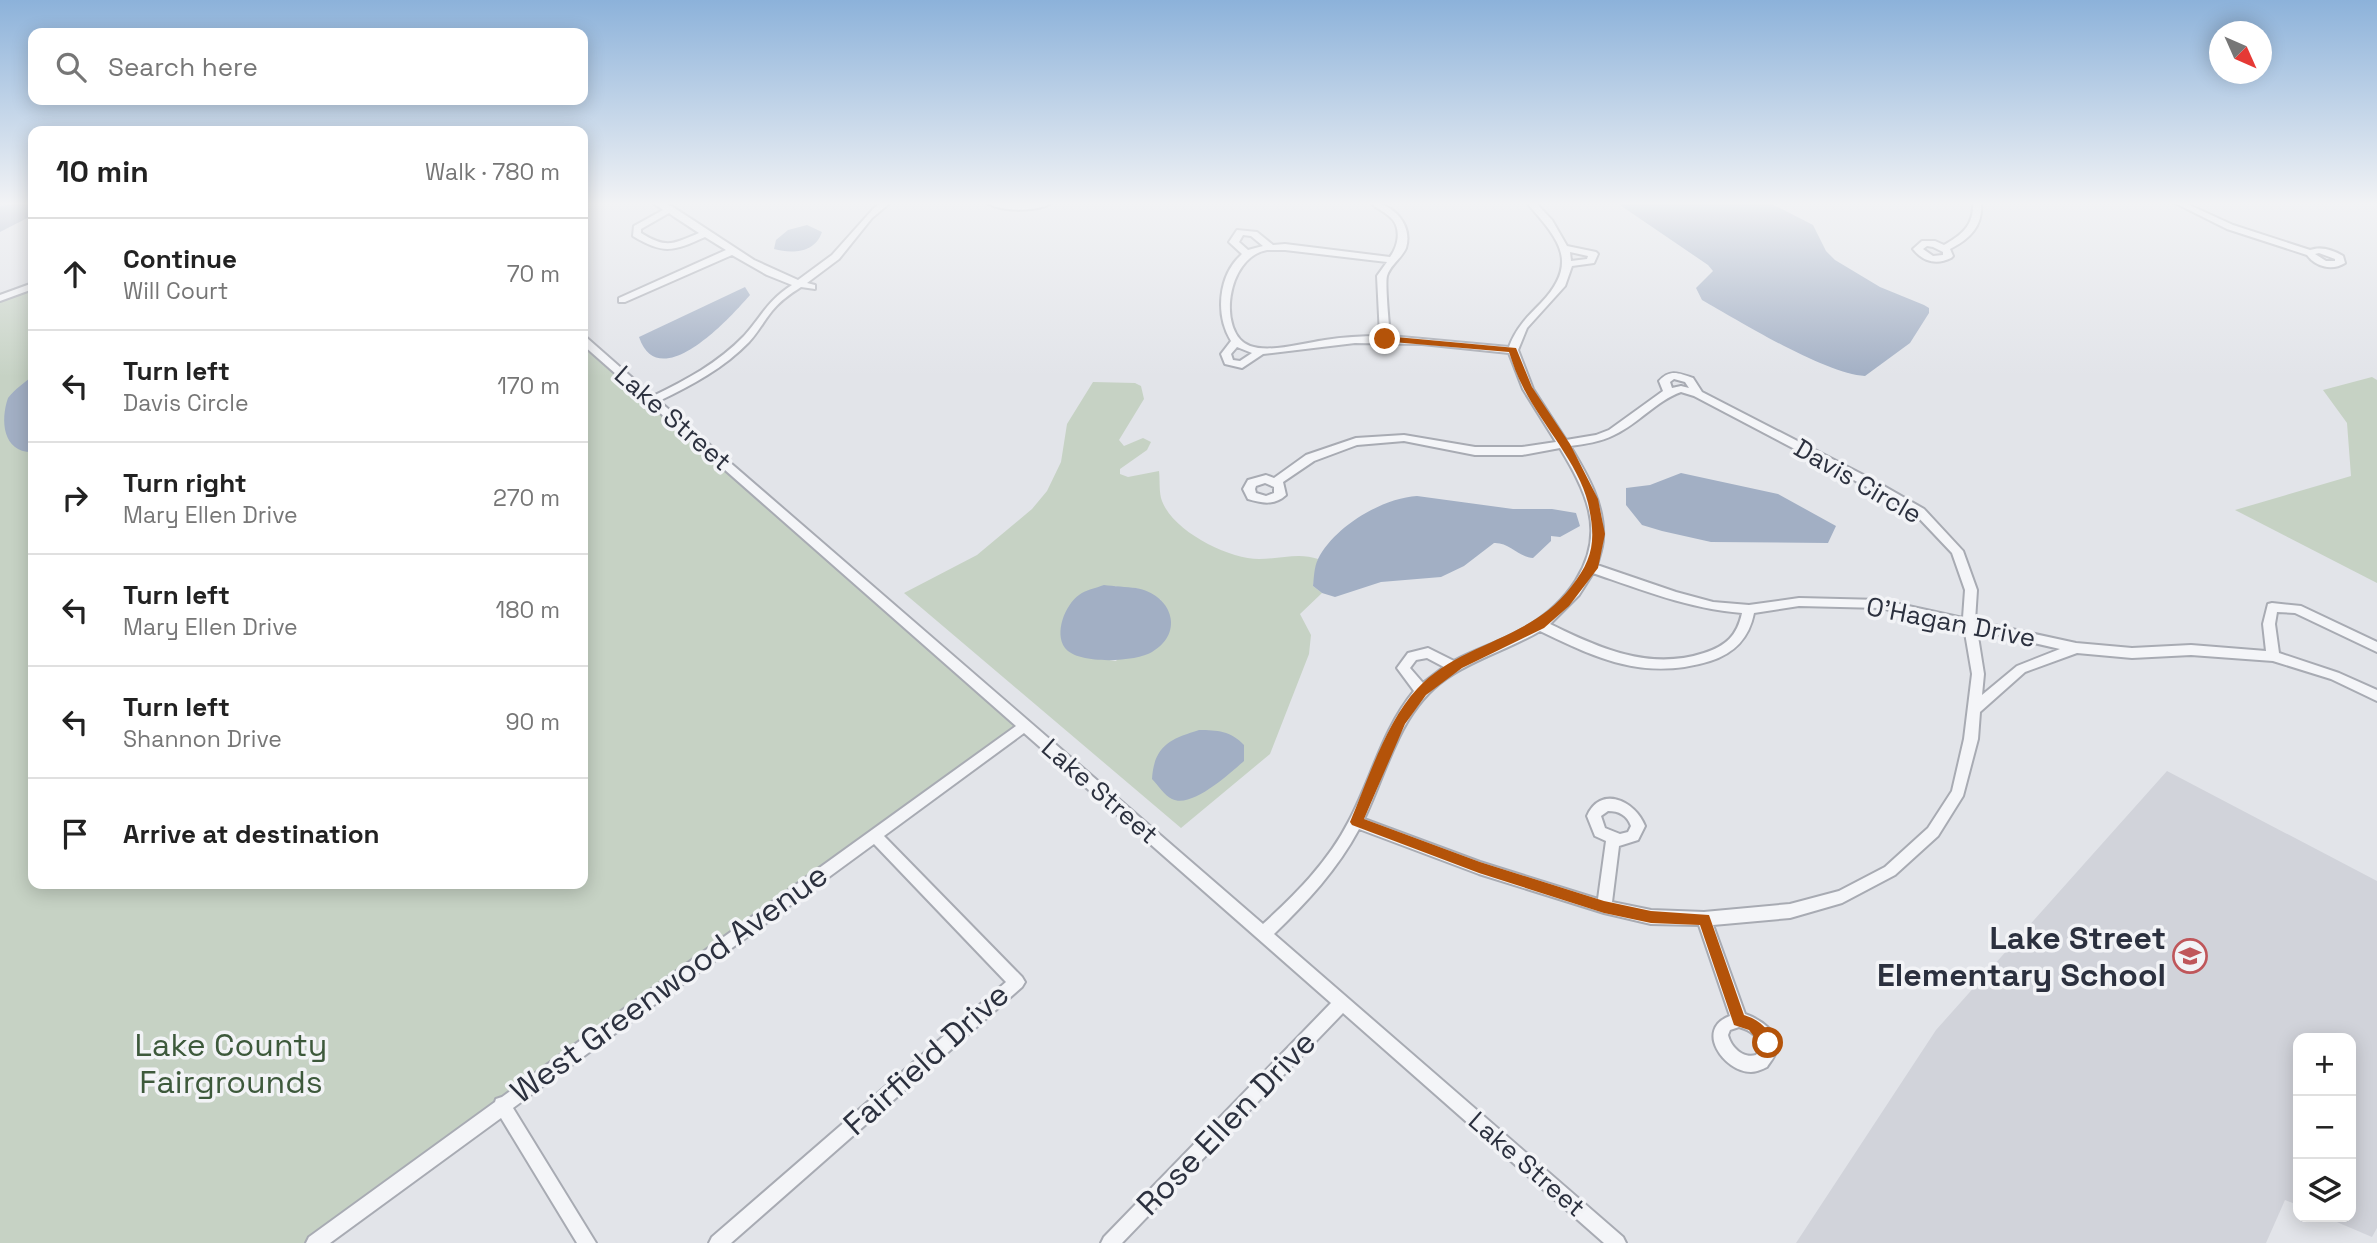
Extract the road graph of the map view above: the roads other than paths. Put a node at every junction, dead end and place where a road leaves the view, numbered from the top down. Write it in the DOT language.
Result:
graph roads {
  1 [pos="710,261"];
  2 [pos="747,261"];
  3 [pos="832,261"];
  4 [pos="1241,261"];
  5 [pos="1392,261"];
  6 [pos="1567,261"];
  7 [pos="1591,261"];
  8 [pos="1567,264"];
  9 [pos="797,284"];
  10 [pos="812,287"];
  11 [pos="28,288"];
  12 [pos="0,298"];
  13 [pos="622,300"];
  14 [pos="1385,339"];
  15 [pos="588,344"];
  16 [pos="1240,345"];
  17 [pos="1262,350"];
  18 [pos="1513,350"];
  19 [pos="649,397"];
  20 [pos="1565,444"];
  21 [pos="1276,482"];
  22 [pos="1592,568"];
  23 [pos="1749,609"];
  24 [pos="1969,622"];
  25 [pos="1540,625"];
  26 [pos="2377,647"];
  27 [pos="2076,648"];
  28 [pos="2273,656"];
  29 [pos="1454,667"];
  30 [pos="1422,691"];
  31 [pos="2377,696"];
  32 [pos="1974,710"];
  33 [pos="1026,726"];
  34 [pos="1356,822"];
  35 [pos="874,835"];
  36 [pos="1613,839"];
  37 [pos="1604,907"];
  38 [pos="1704,919"];
  39 [pos="1264,933"];
  40 [pos="1342,1003"];
  41 [pos="1739,1020"];
  42 [pos="502,1105"];
  43 [pos="315,1243"];
  44 [pos="587,1243"];
  45 [pos="718,1243"];
  46 [pos="1110,1243"];
  47 [pos="1617,1243"];
  1 -- 13 [label="street"];
  2 -- 9 [label="street"];
  3 -- 9 [label="street"];
  4 -- 16 [label="street"];
  5 -- 14 [label="street"];
  6 -- 8 [label="street"];
  7 -- 8 [label="street"];
  8 -- 18 [label="street"];
  9 -- 10 [label="street"];
  9 -- 19 [label="street"];
  11 -- 12 [label="street"];
  14 -- 17 [label="street"];
  14 -- 18 [label="street"];
  15 -- 19 [label="street, Lake Street"];
  16 -- 17 [label="street"];
  16 -- 17 [label="street"];
  18 -- 20 [label="street"];
  19 -- 33 [label="street, Lake Street"];
  20 -- 21 [label="street"];
  20 -- 22 [label="street"];
  20 -- 24 [label="street, Davis Circle"];
  22 -- 23 [label="street, O'Hagan Drive"];
  22 -- 25 [label="street"];
  23 -- 24 [label="street, O'Hagan Drive"];
  23 -- 25 [label="street"];
  24 -- 27 [label="street, O'Hagan Drive"];
  24 -- 32 [label="street, Davis Circle"];
  25 -- 29 [label="street"];
  26 -- 28 [label="street"];
  27 -- 28 [label="street, O'Hagan Drive"];
  27 -- 32 [label="street"];
  28 -- 31 [label="street, O'Hagan Drive"];
  29 -- 30 [label="street"];
  29 -- 30 [label="street"];
  30 -- 34 [label="street"];
  32 -- 38 [label="street, Davis Circle"];
  33 -- 35 [label="street, West Greenwood Avenue"];
  33 -- 39 [label="street, Lake Street"];
  34 -- 37 [label="street, Davis Circle"];
  34 -- 39 [label="street"];
  35 -- 42 [label="street, West Greenwood Avenue"];
  35 -- 45 [label="street, Fairfield Drive"];
  36 -- 37 [label="street"];
  37 -- 38 [label="street, Davis Circle"];
  38 -- 41 [label="street"];
  39 -- 40 [label="street, Lake Street"];
  40 -- 46 [label="street, Rose Ellen Drive"];
  40 -- 47 [label="street, Lake Street"];
  42 -- 43 [label="street, West Greenwood Avenue"];
  42 -- 44 [label="street"];
}
